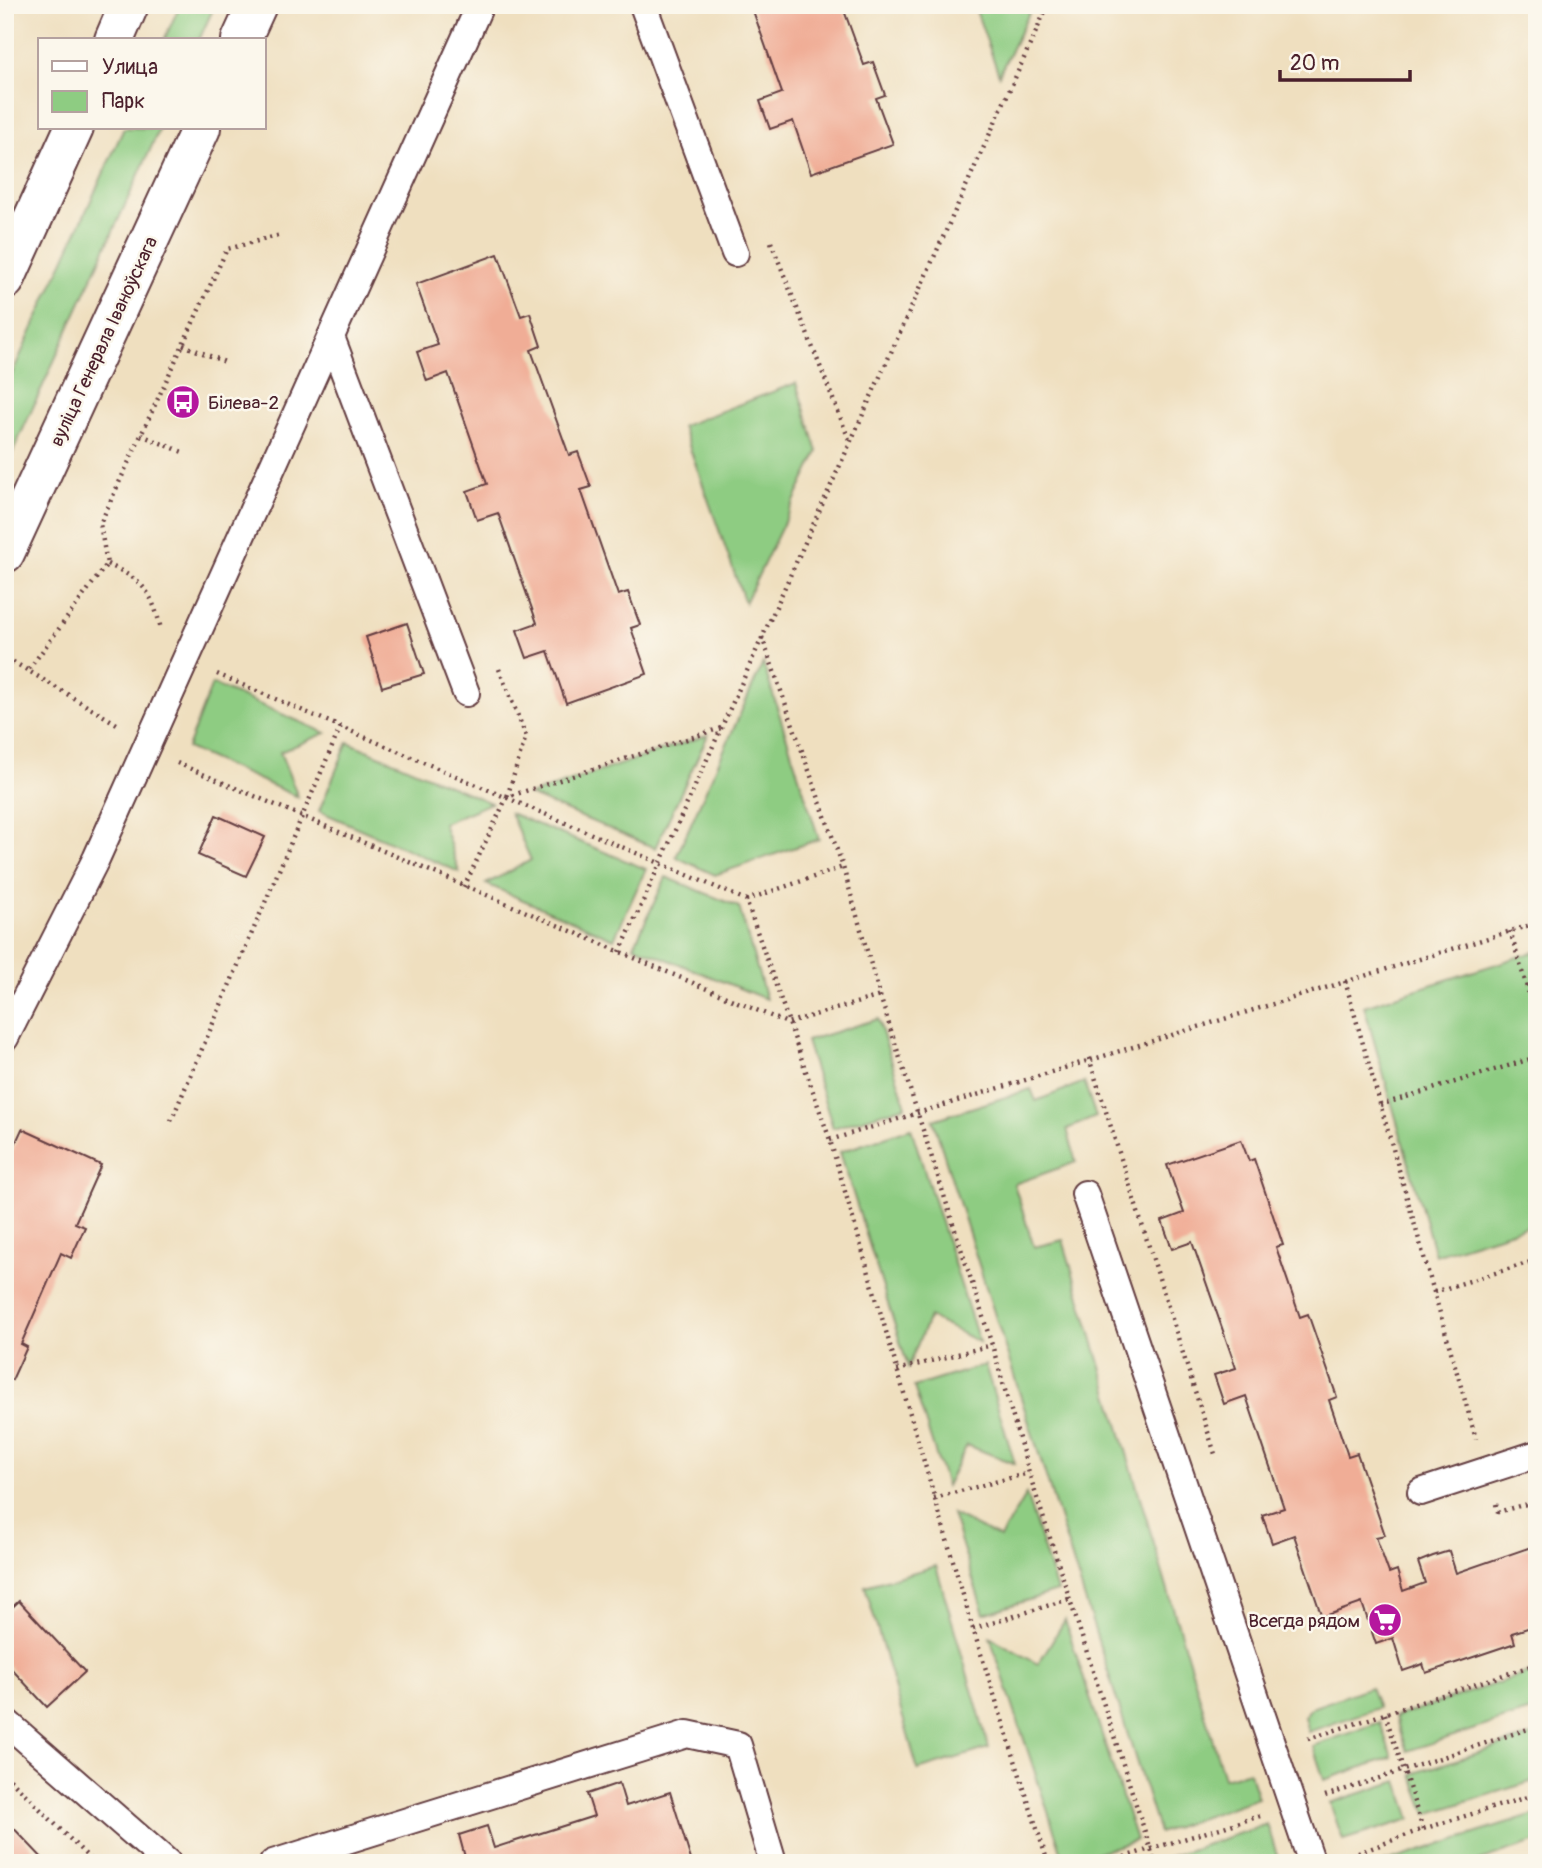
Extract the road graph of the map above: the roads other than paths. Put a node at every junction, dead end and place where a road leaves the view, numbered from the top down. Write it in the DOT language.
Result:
graph roads {
  1 [pos="257,5"];
  2 [pos="480,5"];
  3 [pos="643,5"];
  4 [pos="242,38"];
  5 [pos="73,130"];
  6 [pos="200,130"];
  7 [pos="735,253"];
  8 [pos="5,280"];
  9 [pos="331,337"];
  10 [pos="5,554"];
  11 [pos="466,693"];
  12 [pos="5,1038"];
  13 [pos="1085,1194"];
  14 [pos="1537,1454"];
  15 [pos="1421,1492"];
  16 [pos="5,1721"];
  17 [pos="168,1863"];
  18 [pos="273,1863"];
  19 [pos="773,1863"];
  20 [pos="1312,1863"];
  1 -- 4 [label="main road"];
  2 -- 9 [label="lane"];
  3 -- 7 [label="lane"];
  5 -- 8 [label="main road"];
  6 -- 10 [label="main road, вуліца Генерала Іваноўскага"];
  9 -- 11 [label="lane"];
  9 -- 12 [label="lane"];
  13 -- 20 [label="lane"];
  14 -- 15 [label="lane"];
  16 -- 17 [label="lane"];
  18 -- 19 [label="lane"];
}
